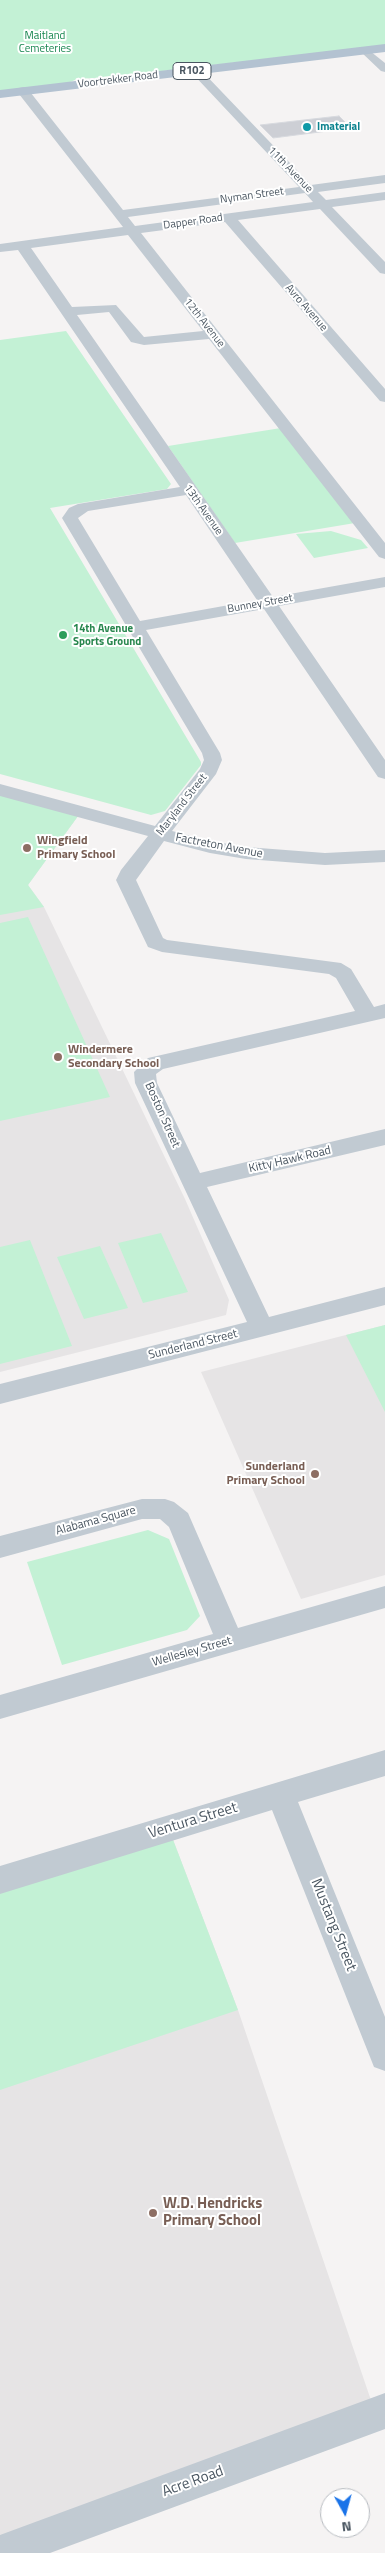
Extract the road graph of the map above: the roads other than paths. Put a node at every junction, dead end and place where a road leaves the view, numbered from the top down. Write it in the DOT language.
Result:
graph roads {
  1 [pos="385,48"];
  2 [pos="365,50"];
  3 [pos="385,69"];
  4 [pos="195,70"];
  5 [pos="23,91"];
  6 [pos="0,94"];
  7 [pos="385,178"];
  8 [pos="308,189"];
  9 [pos="385,196"];
  10 [pos="323,204"];
  11 [pos="120,214"];
  12 [pos="228,217"];
  13 [pos="133,230"];
  14 [pos="22,245"];
  15 [pos="0,248"];
  16 [pos="385,270"];
  17 [pos="68,312"];
  18 [pos="212,334"];
  19 [pos="385,398"];
  20 [pos="190,490"];
  21 [pos="385,554"];
  22 [pos="385,582"];
  23 [pos="268,603"];
  24 [pos="134,627"];
  25 [pos="385,773"];
  26 [pos="0,790"];
  27 [pos="159,834"];
  28 [pos="385,856"];
  29 [pos="376,1013"];
  30 [pos="385,1137"];
  31 [pos="194,1182"];
  32 [pos="385,1296"];
  33 [pos="262,1328"];
  34 [pos="0,1394"];
  35 [pos="0,1547"];
  36 [pos="385,1598"];
  37 [pos="230,1642"];
  38 [pos="0,1707"];
  39 [pos="385,1763"];
  40 [pos="280,1795"];
  41 [pos="0,1880"];
  42 [pos="385,2056"];
  43 [pos="385,2412"];
  44 [pos="1,2553"];
  1 -- 2 [label="main road, Voortrekker Road / R102"];
  2 -- 3 [label="street"];
  2 -- 4 [label="main road, Voortrekker Road / R102"];
  4 -- 5 [label="main road, Voortrekker Road / R102"];
  4 -- 8 [label="street, 11th Avenue"];
  5 -- 6 [label="main road, Voortrekker Road / R102"];
  5 -- 11 [label="street, 12th Avenue"];
  7 -- 8 [label="street, Nyman Street"];
  8 -- 10 [label="street, 11th Avenue"];
  8 -- 11 [label="street, Nyman Street"];
  9 -- 10 [label="street, Dapper Road"];
  10 -- 12 [label="street, Dapper Road"];
  10 -- 16 [label="street, 11th Avenue"];
  11 -- 13 [label="street, 12th Avenue"];
  12 -- 13 [label="street, Dapper Road"];
  12 -- 19 [label="street, Avro Avenue"];
  13 -- 14 [label="street, Dapper Road"];
  13 -- 18 [label="street, 12th Avenue"];
  14 -- 15 [label="street, Dapper Road"];
  14 -- 17 [label="street, 13th Avenue"];
  17 -- 18 [label="street"];
  17 -- 20 [label="street, 13th Avenue"];
  18 -- 21 [label="street, 12th Avenue"];
  20 -- 23 [label="street, 13th Avenue"];
  20 -- 24 [label="street, Maryland Street"];
  22 -- 23 [label="street, Bunney Street"];
  23 -- 24 [label="street, Bunney Street"];
  23 -- 25 [label="street, 13th Avenue"];
  24 -- 27 [label="street, Maryland Street"];
  26 -- 27 [label="street, Factreton Avenue"];
  27 -- 28 [label="street, Factreton Avenue"];
  27 -- 29 [label="street, Maryland Street"];
  29 -- 31 [label="street, Boston Street"];
  30 -- 31 [label="street, Kitty Hawk Road"];
  31 -- 33 [label="street, Boston Street"];
  32 -- 33 [label="street, Sunderland Street"];
  33 -- 34 [label="street, Sunderland Street"];
  35 -- 37 [label="street, Alabama Square"];
  36 -- 37 [label="street, Wellesley Street"];
  37 -- 38 [label="street, Wellesley Street"];
  39 -- 40 [label="street, Ventura Street"];
  40 -- 41 [label="street, Ventura Street"];
  40 -- 42 [label="street, Mustang Street"];
  43 -- 44 [label="street, Acre Road"];
}
